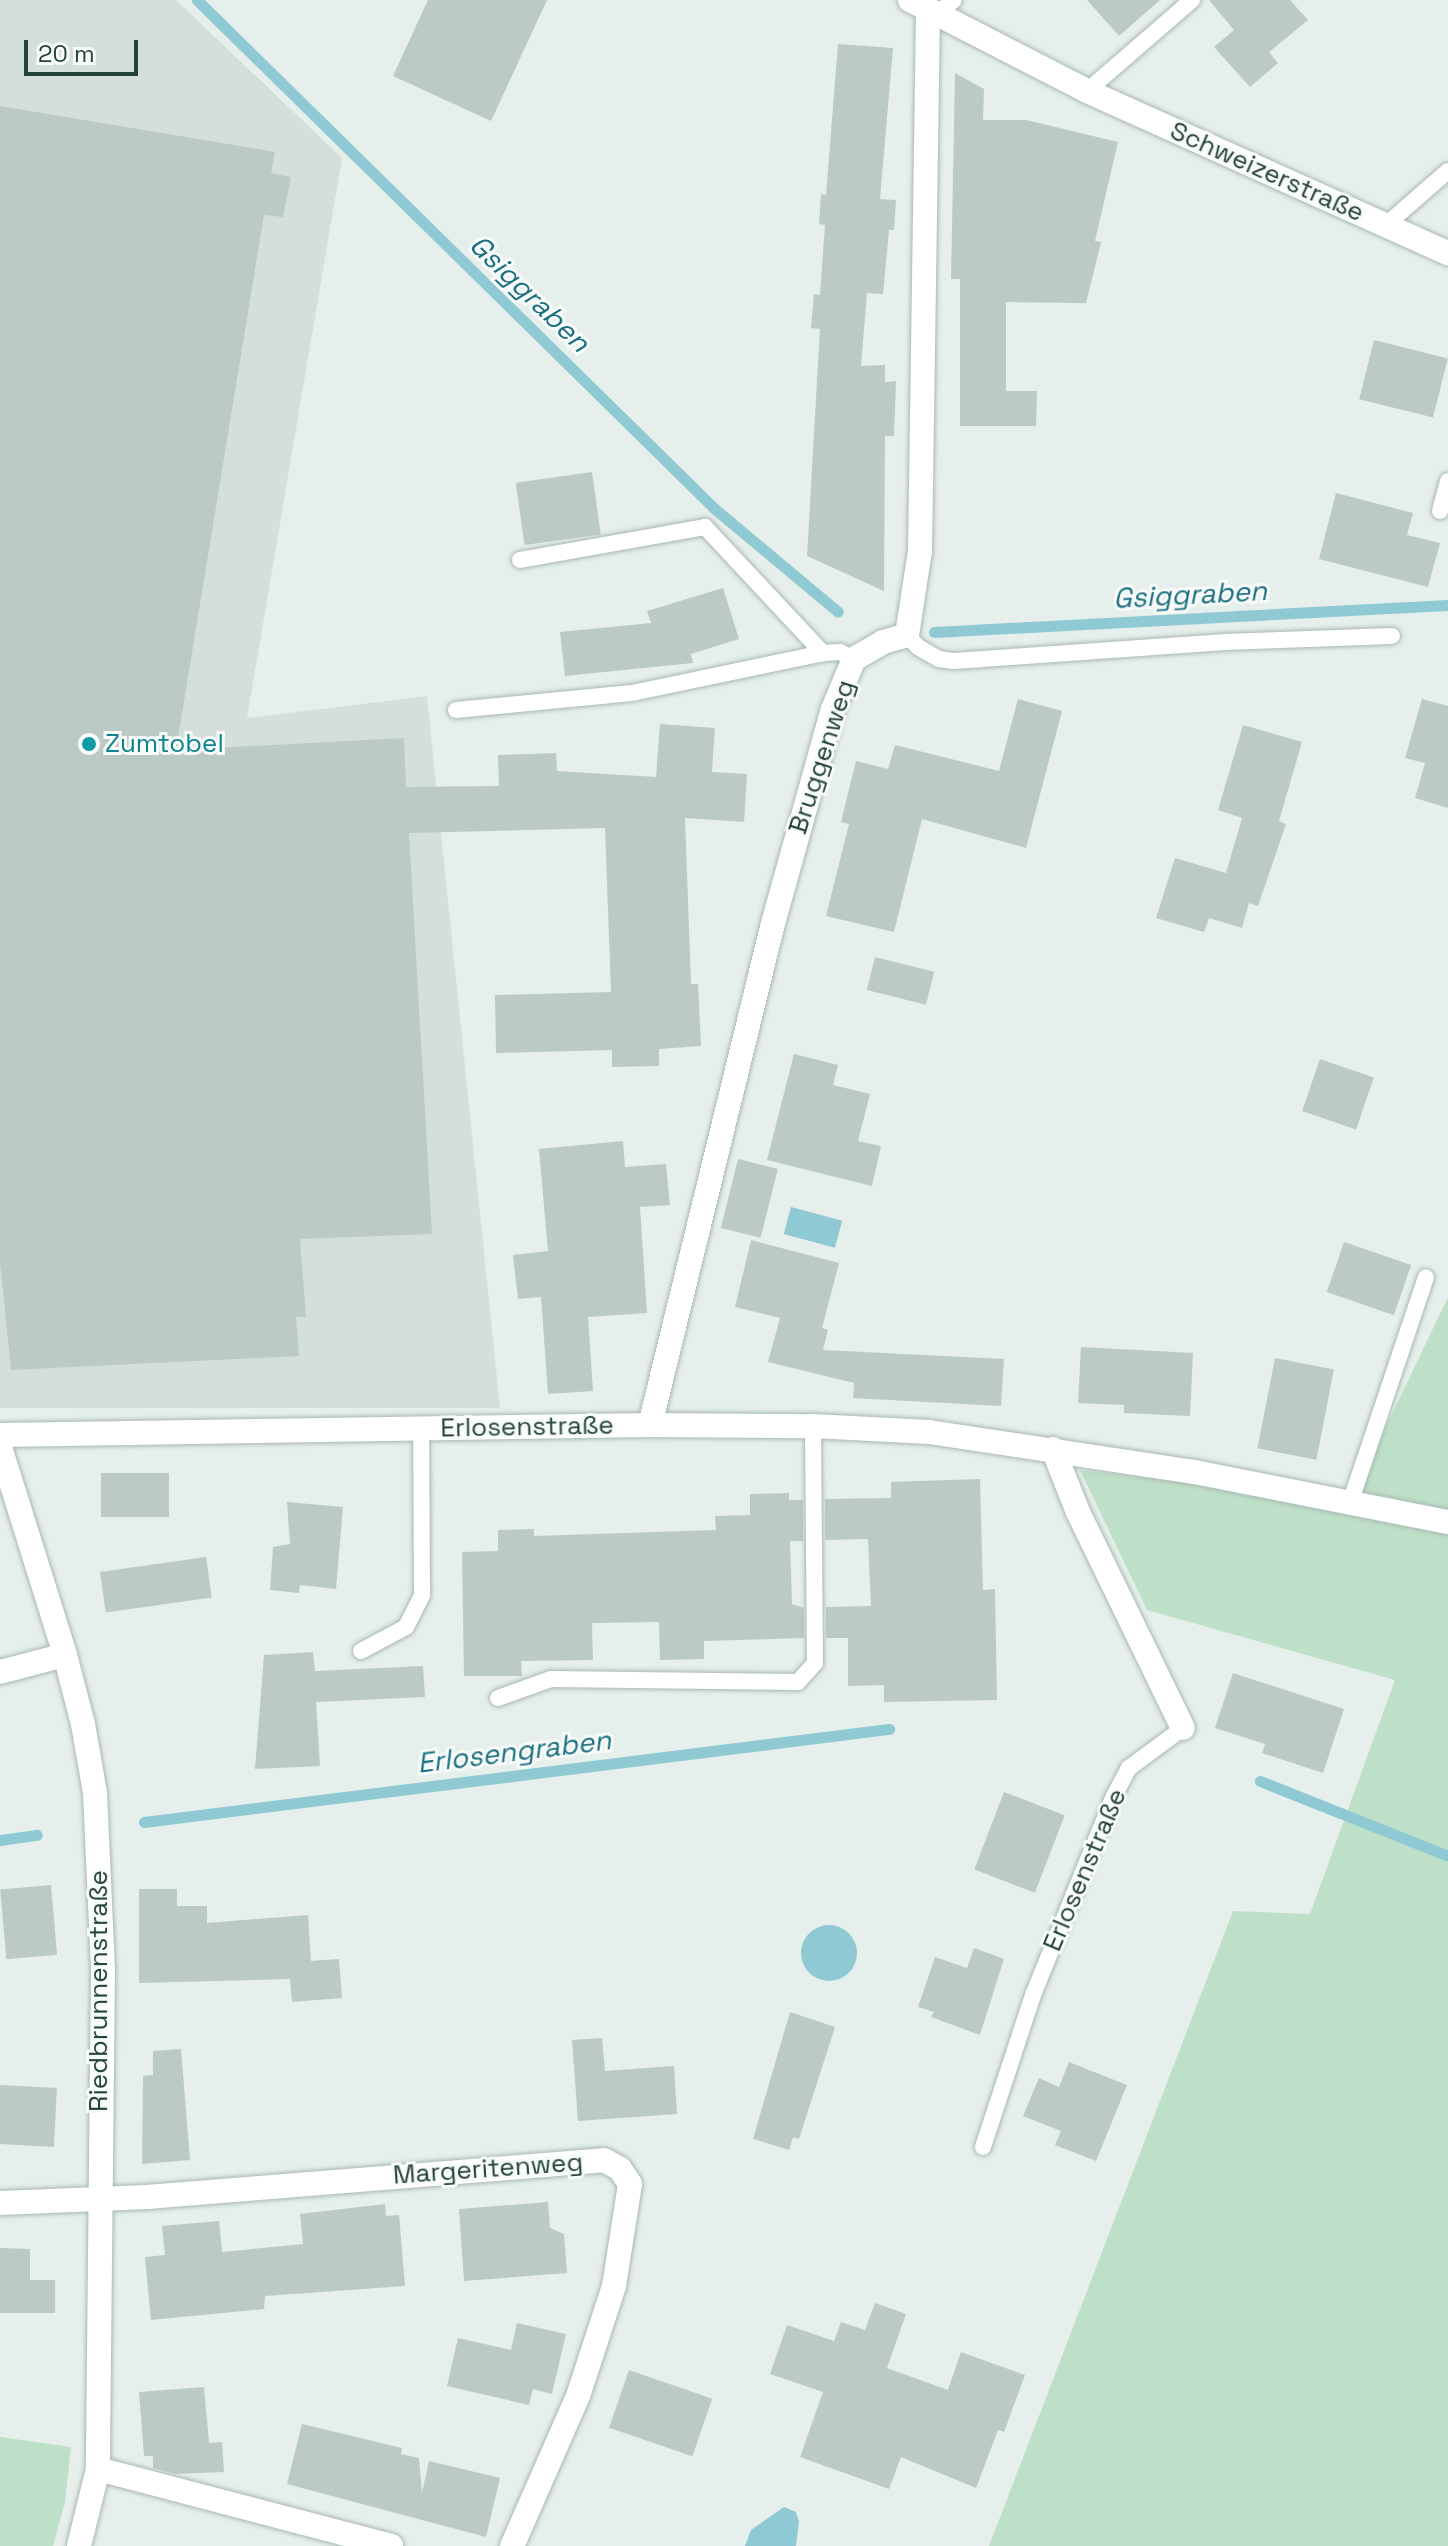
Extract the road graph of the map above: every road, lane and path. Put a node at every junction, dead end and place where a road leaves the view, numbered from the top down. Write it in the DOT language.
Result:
graph roads {
  1 [pos="1192,0"];
  2 [pos="932,7"];
  3 [pos="1087,91"];
  4 [pos="1448,171"];
  5 [pos="1386,225"];
  6 [pos="1448,253"];
  7 [pos="1448,481"];
  8 [pos="1440,511"];
  9 [pos="520,560"];
  10 [pos="907,635"];
  11 [pos="1392,636"];
  12 [pos="823,653"];
  13 [pos="854,659"];
  14 [pos="456,710"];
  15 [pos="1426,1277"];
  16 [pos="650,1425"];
  17 [pos="813,1426"];
  18 [pos="421,1429"];
  19 [pos="0,1435"];
  20 [pos="0,1447"];
  21 [pos="1053,1449"];
  22 [pos="1350,1503"];
  23 [pos="1448,1522"];
  24 [pos="361,1651"];
  25 [pos="65,1655"];
  26 [pos="0,1672"];
  27 [pos="498,1698"];
  28 [pos="1183,1728"];
  29 [pos="983,2147"];
  30 [pos="99,2198"];
  31 [pos="0,2203"];
  32 [pos="98,2469"];
  33 [pos="79,2546"];
  34 [pos="391,2546"];
  35 [pos="512,2546"];
  1 -- 3 [label="lane"];
  2 -- 3 [label="street, Schweizerstraße"];
  2 -- 10 [label="street"];
  3 -- 5 [label="street, Schweizerstraße"];
  4 -- 5 [label="lane"];
  5 -- 6 [label="street, Schweizerstraße"];
  7 -- 8 [label="lane"];
  9 -- 12 [label="lane"];
  10 -- 11 [label="lane"];
  10 -- 13 [label="street, Bruggenweg"];
  12 -- 13 [label="lane"];
  12 -- 14 [label="lane"];
  13 -- 16 [label="street, Bruggenweg"];
  15 -- 22 [label="lane"];
  16 -- 17 [label="street, Erlosenstraße"];
  16 -- 18 [label="street, Erlosenstraße"];
  17 -- 21 [label="street, Erlosenstraße"];
  17 -- 27 [label="lane"];
  18 -- 19 [label="street, Erlosenstraße"];
  18 -- 24 [label="lane"];
  20 -- 25 [label="street, Riedbrunnenstraße"];
  21 -- 22 [label="street, Erlosenstraße"];
  21 -- 28 [label="street, Erlosenstraße"];
  22 -- 23 [label="street, Erlosenstraße"];
  25 -- 26 [label="street"];
  25 -- 30 [label="street, Riedbrunnenstraße"];
  28 -- 29 [label="lane, Erlosenstraße"];
  30 -- 31 [label="street, Margeritenweg"];
  30 -- 32 [label="street, Riedbrunnenstraße"];
  30 -- 35 [label="street, Margeritenweg"];
  32 -- 33 [label="street, Riedbrunnenstraße"];
  32 -- 34 [label="street"];
}
